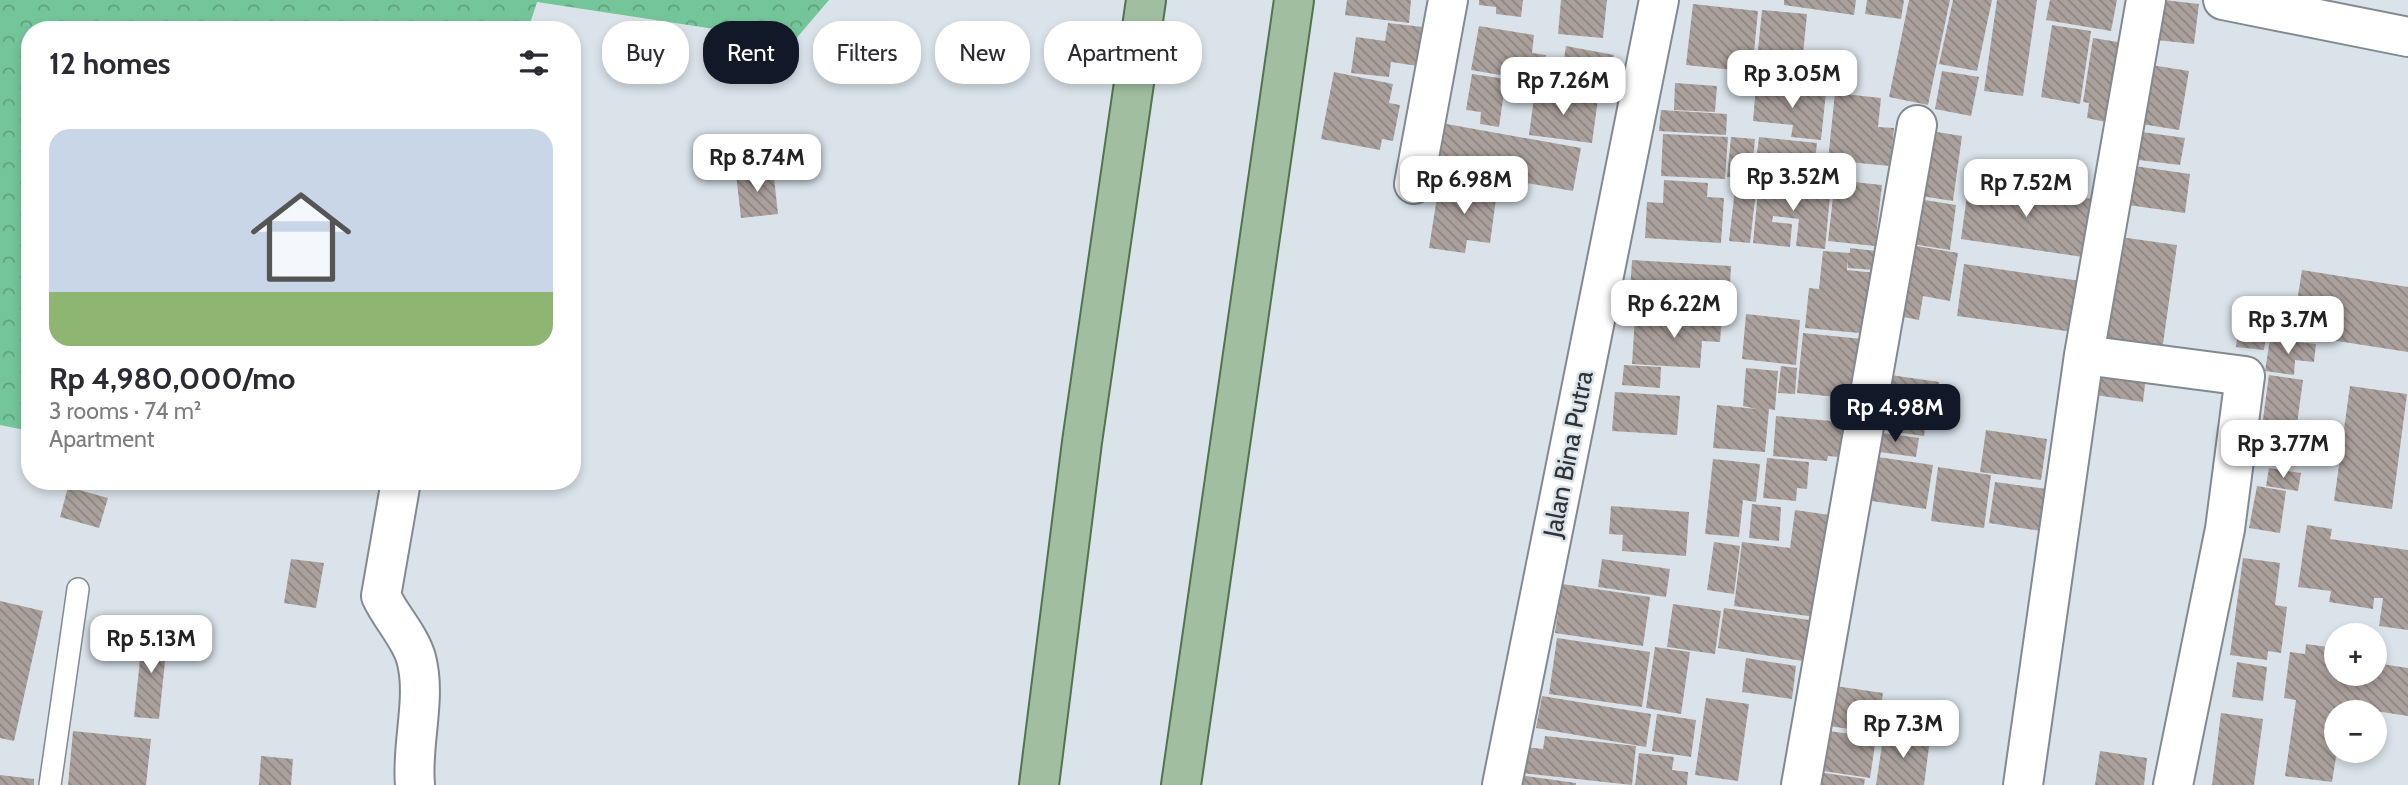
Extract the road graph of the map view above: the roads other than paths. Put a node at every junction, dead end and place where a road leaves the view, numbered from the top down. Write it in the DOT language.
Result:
graph roads {
  1 [pos="1146,0"];
  2 [pos="1294,0"];
  3 [pos="1448,0"];
  4 [pos="1659,0"];
  5 [pos="2146,0"];
  6 [pos="2223,0"];
  7 [pos="2408,37"];
  8 [pos="1917,125"];
  9 [pos="1413,184"];
  10 [pos="2084,355"];
  11 [pos="399,490"];
  12 [pos="78,589"];
  13 [pos="50,785"];
  14 [pos="415,785"];
  15 [pos="1039,785"];
  16 [pos="1181,785"];
  17 [pos="1502,785"];
  18 [pos="1801,785"];
  19 [pos="2023,785"];
  20 [pos="2173,785"];
  1 -- 15 [label="main road"];
  2 -- 16 [label="main road"];
  3 -- 9 [label="street"];
  4 -- 17 [label="street, Jalan Bina Putra"];
  5 -- 10 [label="street"];
  6 -- 7 [label="street"];
  8 -- 18 [label="street"];
  10 -- 19 [label="street"];
  10 -- 20 [label="street"];
  11 -- 14 [label="street"];
  12 -- 13 [label="lane"];
}
